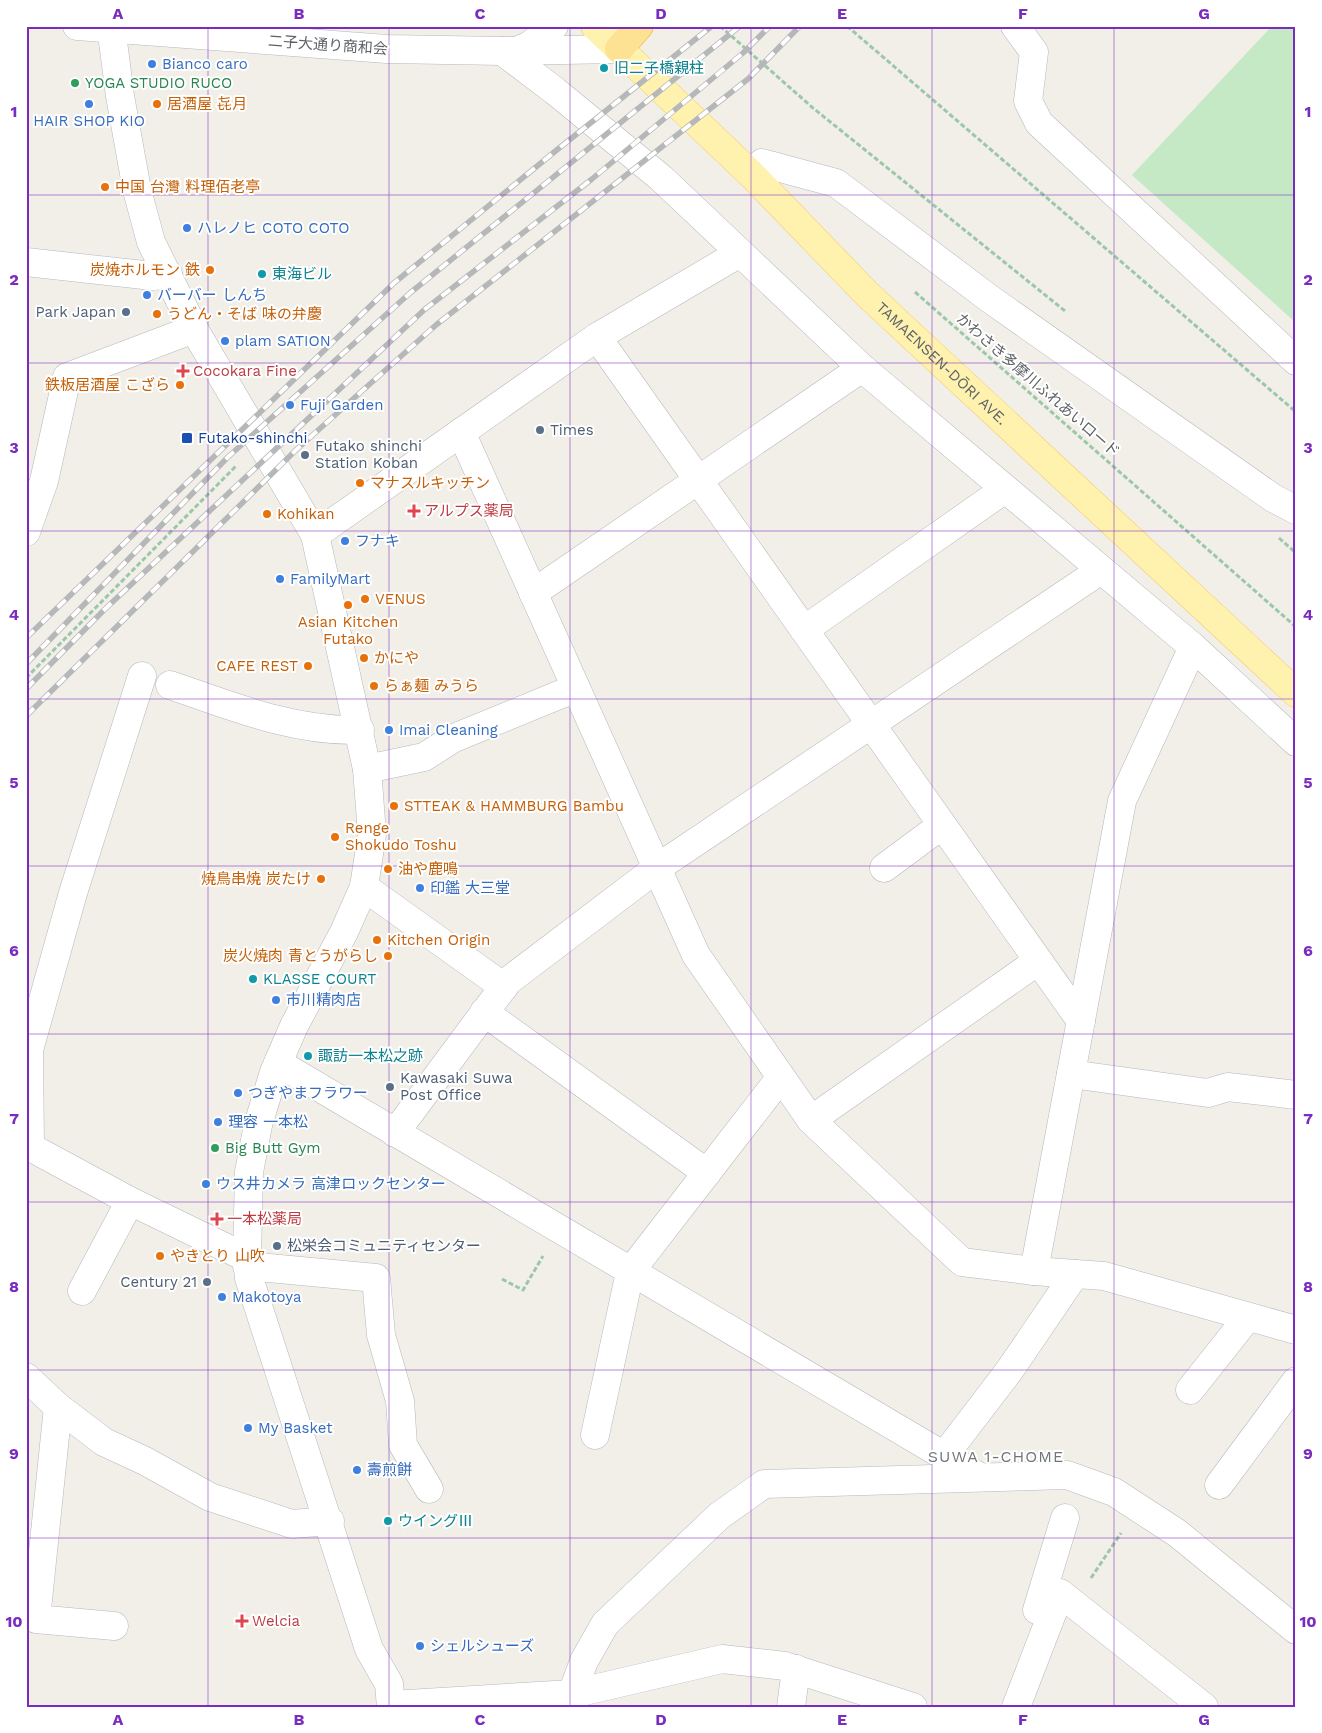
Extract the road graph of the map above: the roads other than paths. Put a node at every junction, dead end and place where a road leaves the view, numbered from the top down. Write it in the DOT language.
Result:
graph roads {
  1 [pos="77,26"];
  2 [pos="554,26"];
  3 [pos="595,26"];
  4 [pos="639,26"];
  5 [pos="1015,26"];
  6 [pos="111,27"];
  7 [pos="619,49"];
  8 [pos="511,50"];
  9 [pos="752,175"];
  10 [pos="740,253"];
  11 [pos="26,262"];
  12 [pos="168,274"];
  13 [pos="194,329"];
  14 [pos="597,337"];
  15 [pos="1296,361"];
  16 [pos="862,368"];
  17 [pos="460,432"];
  18 [pos="698,480"];
  19 [pos="1005,489"];
  20 [pos="1296,510"];
  21 [pos="26,532"];
  22 [pos="315,535"];
  23 [pos="1101,570"];
  24 [pos="533,594"];
  25 [pos="804,630"];
  26 [pos="1193,647"];
  27 [pos="142,676"];
  28 [pos="170,686"];
  29 [pos="576,688"];
  30 [pos="1296,693"];
  31 [pos="872,725"];
  32 [pos="360,730"];
  33 [pos="1296,742"];
  34 [pos="367,769"];
  35 [pos="942,825"];
  36 [pos="657,868"];
  37 [pos="884,868"];
  38 [pos="364,887"];
  39 [pos="1038,961"];
  40 [pos="504,987"];
  41 [pos="484,1012"];
  42 [pos="1080,1021"];
  43 [pos="28,1050"];
  44 [pos="278,1063"];
  45 [pos="1071,1074"];
  46 [pos="781,1077"];
  47 [pos="1296,1095"];
  48 [pos="811,1120"];
  49 [pos="395,1133"];
  50 [pos="706,1173"];
  51 [pos="130,1201"];
  52 [pos="247,1262"];
  53 [pos="1034,1271"];
  54 [pos="630,1272"];
  55 [pos="1075,1274"];
  56 [pos="82,1292"];
  57 [pos="1247,1318"];
  58 [pos="1296,1330"];
  59 [pos="26,1377"];
  60 [pos="1296,1381"];
  61 [pos="1190,1390"];
  62 [pos="58,1407"];
  63 [pos="595,1435"];
  64 [pos="944,1456"];
  65 [pos="980,1477"];
  66 [pos="1219,1485"];
  67 [pos="429,1489"];
  68 [pos="1066,1518"];
  69 [pos="330,1521"];
  70 [pos="1062,1610"];
  71 [pos="114,1626"];
  72 [pos="1296,1630"];
  73 [pos="796,1669"];
  74 [pos="572,1700"];
  75 [pos="391,1706"];
  76 [pos="791,1707"];
  77 [pos="913,1707"];
  78 [pos="1016,1707"];
  79 [pos="1204,1707"];
  1 -- 6 [label="street, 二子大通り商和会"];
  2 -- 8 [label="street"];
  3 -- 7 [label="main road, TAMAENSEN-DŌRI AVE."];
  4 -- 7 [label="highway"];
  5 -- 15 [label="street"];
  6 -- 8 [label="street, 二子大通り商和会"];
  6 -- 12 [label="street"];
  7 -- 8 [label="street, 二子大通り商和会"];
  7 -- 9 [label="main road, TAMAENSEN-DŌRI AVE."];
  8 -- 10 [label="street"];
  9 -- 20 [label="street"];
  9 -- 30 [label="main road, TAMAENSEN-DŌRI AVE."];
  10 -- 14 [label="street"];
  10 -- 16 [label="street"];
  11 -- 12 [label="street"];
  12 -- 13 [label="street"];
  13 -- 21 [label="street"];
  13 -- 22 [label="street"];
  14 -- 17 [label="street"];
  14 -- 18 [label="street"];
  16 -- 18 [label="street"];
  16 -- 19 [label="street"];
  17 -- 22 [label="street"];
  17 -- 24 [label="street"];
  18 -- 24 [label="street"];
  18 -- 25 [label="street"];
  19 -- 23 [label="street"];
  19 -- 25 [label="street"];
  22 -- 32 [label="street"];
  23 -- 26 [label="street"];
  23 -- 31 [label="street"];
  24 -- 29 [label="street"];
  25 -- 31 [label="street"];
  26 -- 33 [label="street"];
  26 -- 42 [label="street"];
  27 -- 43 [label="street"];
  28 -- 32 [label="street"];
  29 -- 34 [label="street"];
  29 -- 36 [label="street"];
  31 -- 35 [label="street"];
  31 -- 36 [label="street"];
  32 -- 34 [label="street"];
  34 -- 38 [label="street"];
  35 -- 37 [label="street"];
  35 -- 39 [label="street"];
  36 -- 40 [label="street"];
  36 -- 46 [label="street"];
  38 -- 40 [label="street"];
  38 -- 44 [label="street"];
  39 -- 42 [label="street"];
  39 -- 48 [label="street"];
  40 -- 41 [label="street"];
  41 -- 49 [label="street"];
  41 -- 50 [label="street"];
  42 -- 45 [label="street"];
  43 -- 51 [label="street"];
  44 -- 49 [label="street"];
  44 -- 52 [label="street"];
  45 -- 47 [label="street"];
  45 -- 53 [label="street"];
  46 -- 48 [label="street"];
  46 -- 50 [label="street"];
  48 -- 53 [label="street"];
  49 -- 54 [label="street"];
  50 -- 54 [label="street"];
  51 -- 52 [label="street"];
  51 -- 56 [label="street"];
  52 -- 67 [label="street"];
  52 -- 69 [label="street"];
  53 -- 55 [label="street"];
  54 -- 63 [label="street"];
  54 -- 64 [label="street"];
  55 -- 57 [label="street"];
  55 -- 64 [label="street"];
  57 -- 58 [label="street"];
  57 -- 61 [label="street"];
  59 -- 62 [label="street"];
  60 -- 66 [label="street"];
  62 -- 69 [label="street"];
  62 -- 71 [label="street"];
  64 -- 65 [label="street"];
  65 -- 72 [label="street"];
  65 -- 74 [label="street"];
  68 -- 70 [label="street"];
  69 -- 75 [label="street"];
  70 -- 78 [label="street"];
  70 -- 79 [label="street"];
  73 -- 74 [label="street"];
  73 -- 76 [label="street"];
  73 -- 77 [label="street"];
  74 -- 75 [label="street"];
}
